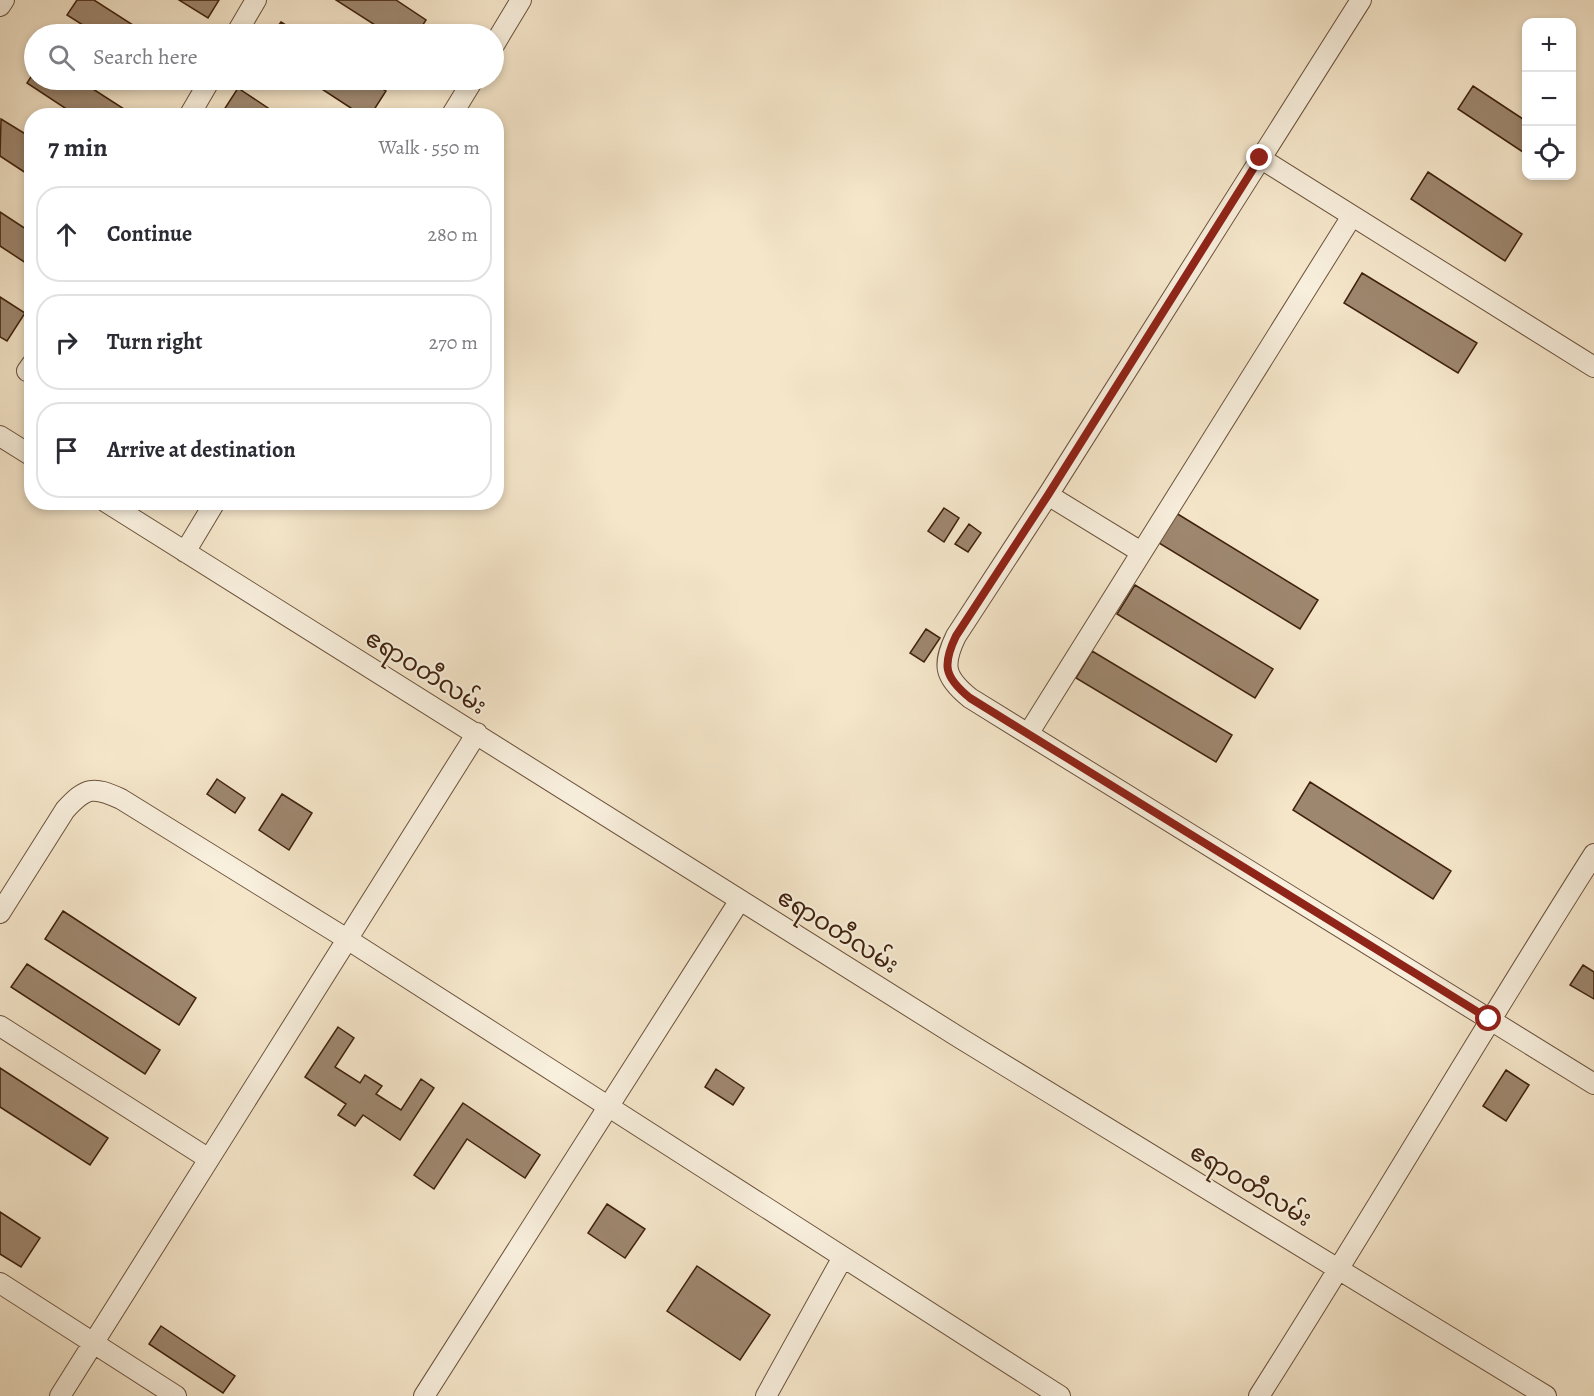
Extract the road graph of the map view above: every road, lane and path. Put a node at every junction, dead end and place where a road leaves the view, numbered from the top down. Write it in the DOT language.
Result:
graph roads {
  1 [pos="4,0"];
  2 [pos="256,0"];
  3 [pos="521,0"];
  4 [pos="1360,0"];
  5 [pos="0,6"];
  6 [pos="242,24"];
  7 [pos="504,28"];
  8 [pos="204,90"];
  9 [pos="467,90"];
  10 [pos="194,108"];
  11 [pos="456,108"];
  12 [pos="1260,158"];
  13 [pos="1352,216"];
  14 [pos="1594,368"];
  15 [pos="0,436"];
  16 [pos="24,451"];
  17 [pos="1048,495"];
  18 [pos="119,510"];
  19 [pos="210,510"];
  20 [pos="185,552"];
  21 [pos="1141,552"];
  22 [pos="477,733"];
  23 [pos="1028,734"];
  24 [pos="1594,854"];
  25 [pos="740,900"];
  26 [pos="0,913"];
  27 [pos="347,939"];
  28 [pos="1489,1019"];
  29 [pos="0,1026"];
  30 [pos="1594,1084"];
  31 [pos="609,1106"];
  32 [pos="209,1159"];
  33 [pos="843,1257"];
  34 [pos="1340,1269"];
  35 [pos="0,1283"];
  36 [pos="94,1342"];
  37 [pos="60,1396"];
  38 [pos="176,1396"];
  39 [pos="424,1396"];
  40 [pos="766,1396"];
  41 [pos="1060,1396"];
  42 [pos="1259,1396"];
  43 [pos="1546,1396"];
  1 -- 5 [label="street"];
  2 -- 6 [label="street"];
  3 -- 7 [label="street"];
  4 -- 12 [label="street"];
  8 -- 10 [label="street"];
  9 -- 11 [label="street"];
  12 -- 13 [label="street"];
  12 -- 17 [label="street"];
  13 -- 14 [label="street"];
  13 -- 21 [label="street"];
  15 -- 16 [label="street"];
  17 -- 21 [label="street"];
  17 -- 23 [label="street"];
  18 -- 20 [label="street, ဧရာဝတီလမ်း"];
  19 -- 20 [label="street"];
  20 -- 22 [label="street, ဧရာဝတီလမ်း"];
  21 -- 23 [label="street"];
  22 -- 25 [label="street, ဧရာဝတီလမ်း"];
  22 -- 27 [label="street"];
  23 -- 28 [label="street"];
  24 -- 28 [label="street"];
  25 -- 31 [label="street"];
  25 -- 34 [label="street, ဧရာဝတီလမ်း"];
  26 -- 27 [label="street"];
  27 -- 31 [label="street"];
  27 -- 32 [label="street"];
  28 -- 30 [label="street"];
  28 -- 34 [label="street"];
  29 -- 32 [label="street"];
  31 -- 33 [label="street"];
  31 -- 39 [label="street"];
  32 -- 36 [label="street"];
  33 -- 40 [label="street"];
  33 -- 41 [label="street"];
  34 -- 42 [label="street"];
  34 -- 43 [label="street, ဧရာဝတီလမ်း"];
  35 -- 36 [label="street"];
  36 -- 37 [label="street"];
  36 -- 38 [label="street"];
}
